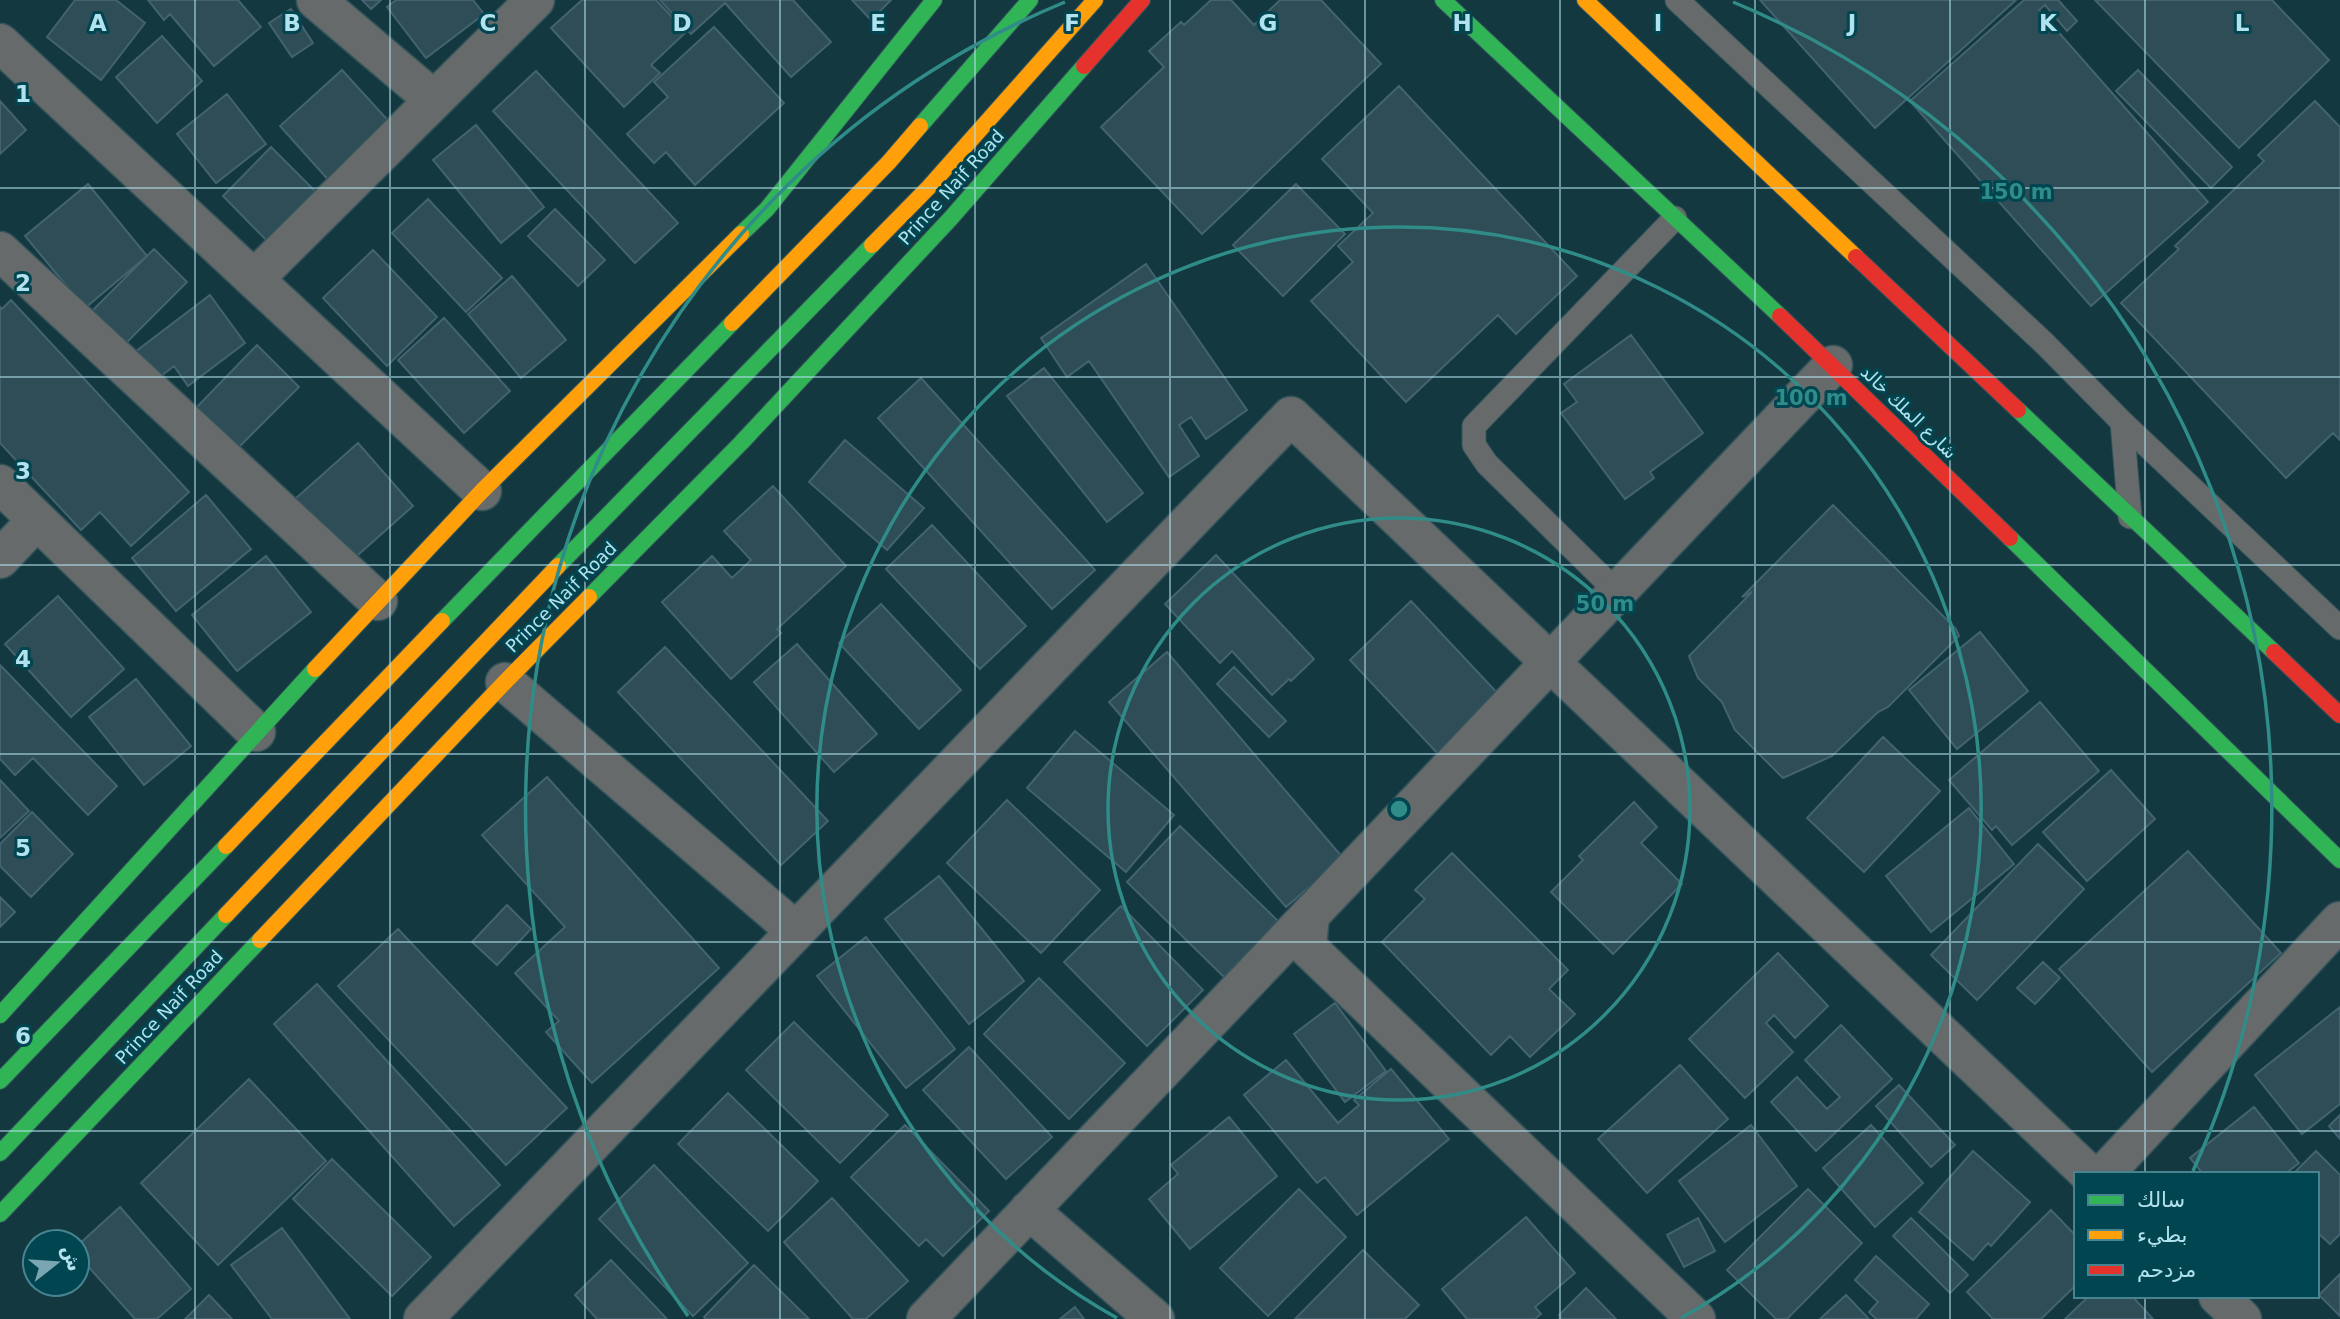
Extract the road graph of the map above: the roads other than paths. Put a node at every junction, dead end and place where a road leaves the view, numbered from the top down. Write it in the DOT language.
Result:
graph roads {
  1 [pos="316,0"];
  2 [pos="535,0"];
  3 [pos="934,0"];
  4 [pos="1030,0"];
  5 [pos="1095,0"];
  6 [pos="1142,0"];
  7 [pos="1443,0"];
  8 [pos="1585,0"];
  9 [pos="1677,0"];
  10 [pos="0,43"];
  11 [pos="434,100"];
  12 [pos="1675,218"];
  13 [pos="0,251"];
  14 [pos="254,279"];
  15 [pos="1833,365"];
  16 [pos="2122,422"];
  17 [pos="0,484"];
  18 [pos="482,491"];
  19 [pos="2130,517"];
  20 [pos="37,520"];
  21 [pos="0,559"];
  22 [pos="1617,592"];
  23 [pos="378,601"];
  24 [pos="2340,628"];
  25 [pos="1550,662"];
  26 [pos="505,682"];
  27 [pos="2340,715"];
  28 [pos="256,732"];
  29 [pos="2340,860"];
  30 [pos="1310,915"];
  31 [pos="2340,921"];
  32 [pos="796,931"];
  33 [pos="0,1015"];
  34 [pos="0,1081"];
  35 [pos="0,1153"];
  36 [pos="2087,1172"];
  37 [pos="2106,1172"];
  38 [pos="1029,1210"];
  39 [pos="0,1214"];
  40 [pos="2220,1298"];
  41 [pos="441,1313"];
  42 [pos="926,1319"];
  43 [pos="1155,1319"];
  44 [pos="1696,1319"];
  45 [pos="2242,1319"];
  1 -- 11 [label="street"];
  2 -- 11 [label="street"];
  3 -- 18 [label="main road"];
  4 -- 34 [label="main road"];
  5 -- 35 [label="main road, Prince Naif Road"];
  6 -- 26 [label="main road, Prince Naif Road"];
  7 -- 12 [label="main road, شارع الملك خالد"];
  8 -- 19 [label="main road"];
  9 -- 16 [label="lane"];
  10 -- 14 [label="street"];
  11 -- 14 [label="street"];
  12 -- 15 [label="main road, شارع الملك خالد"];
  12 -- 22 [label="lane"];
  13 -- 23 [label="street"];
  14 -- 18 [label="street"];
  15 -- 22 [label="street"];
  15 -- 29 [label="main road, شارع الملك خالد"];
  16 -- 19 [label="lane"];
  16 -- 24 [label="lane"];
  17 -- 20 [label="street"];
  18 -- 23 [label="main road"];
  19 -- 27 [label="main road"];
  20 -- 21 [label="street"];
  20 -- 28 [label="street"];
  22 -- 25 [label="street"];
  23 -- 28 [label="main road"];
  25 -- 30 [label="street"];
  25 -- 32 [label="street"];
  25 -- 36 [label="street"];
  26 -- 32 [label="street"];
  26 -- 39 [label="main road, Prince Naif Road"];
  28 -- 33 [label="main road"];
  30 -- 38 [label="street"];
  30 -- 44 [label="street"];
  31 -- 37 [label="street"];
  32 -- 41 [label="street"];
  38 -- 42 [label="street"];
  38 -- 43 [label="street"];
  40 -- 45 [label="street"];
}
